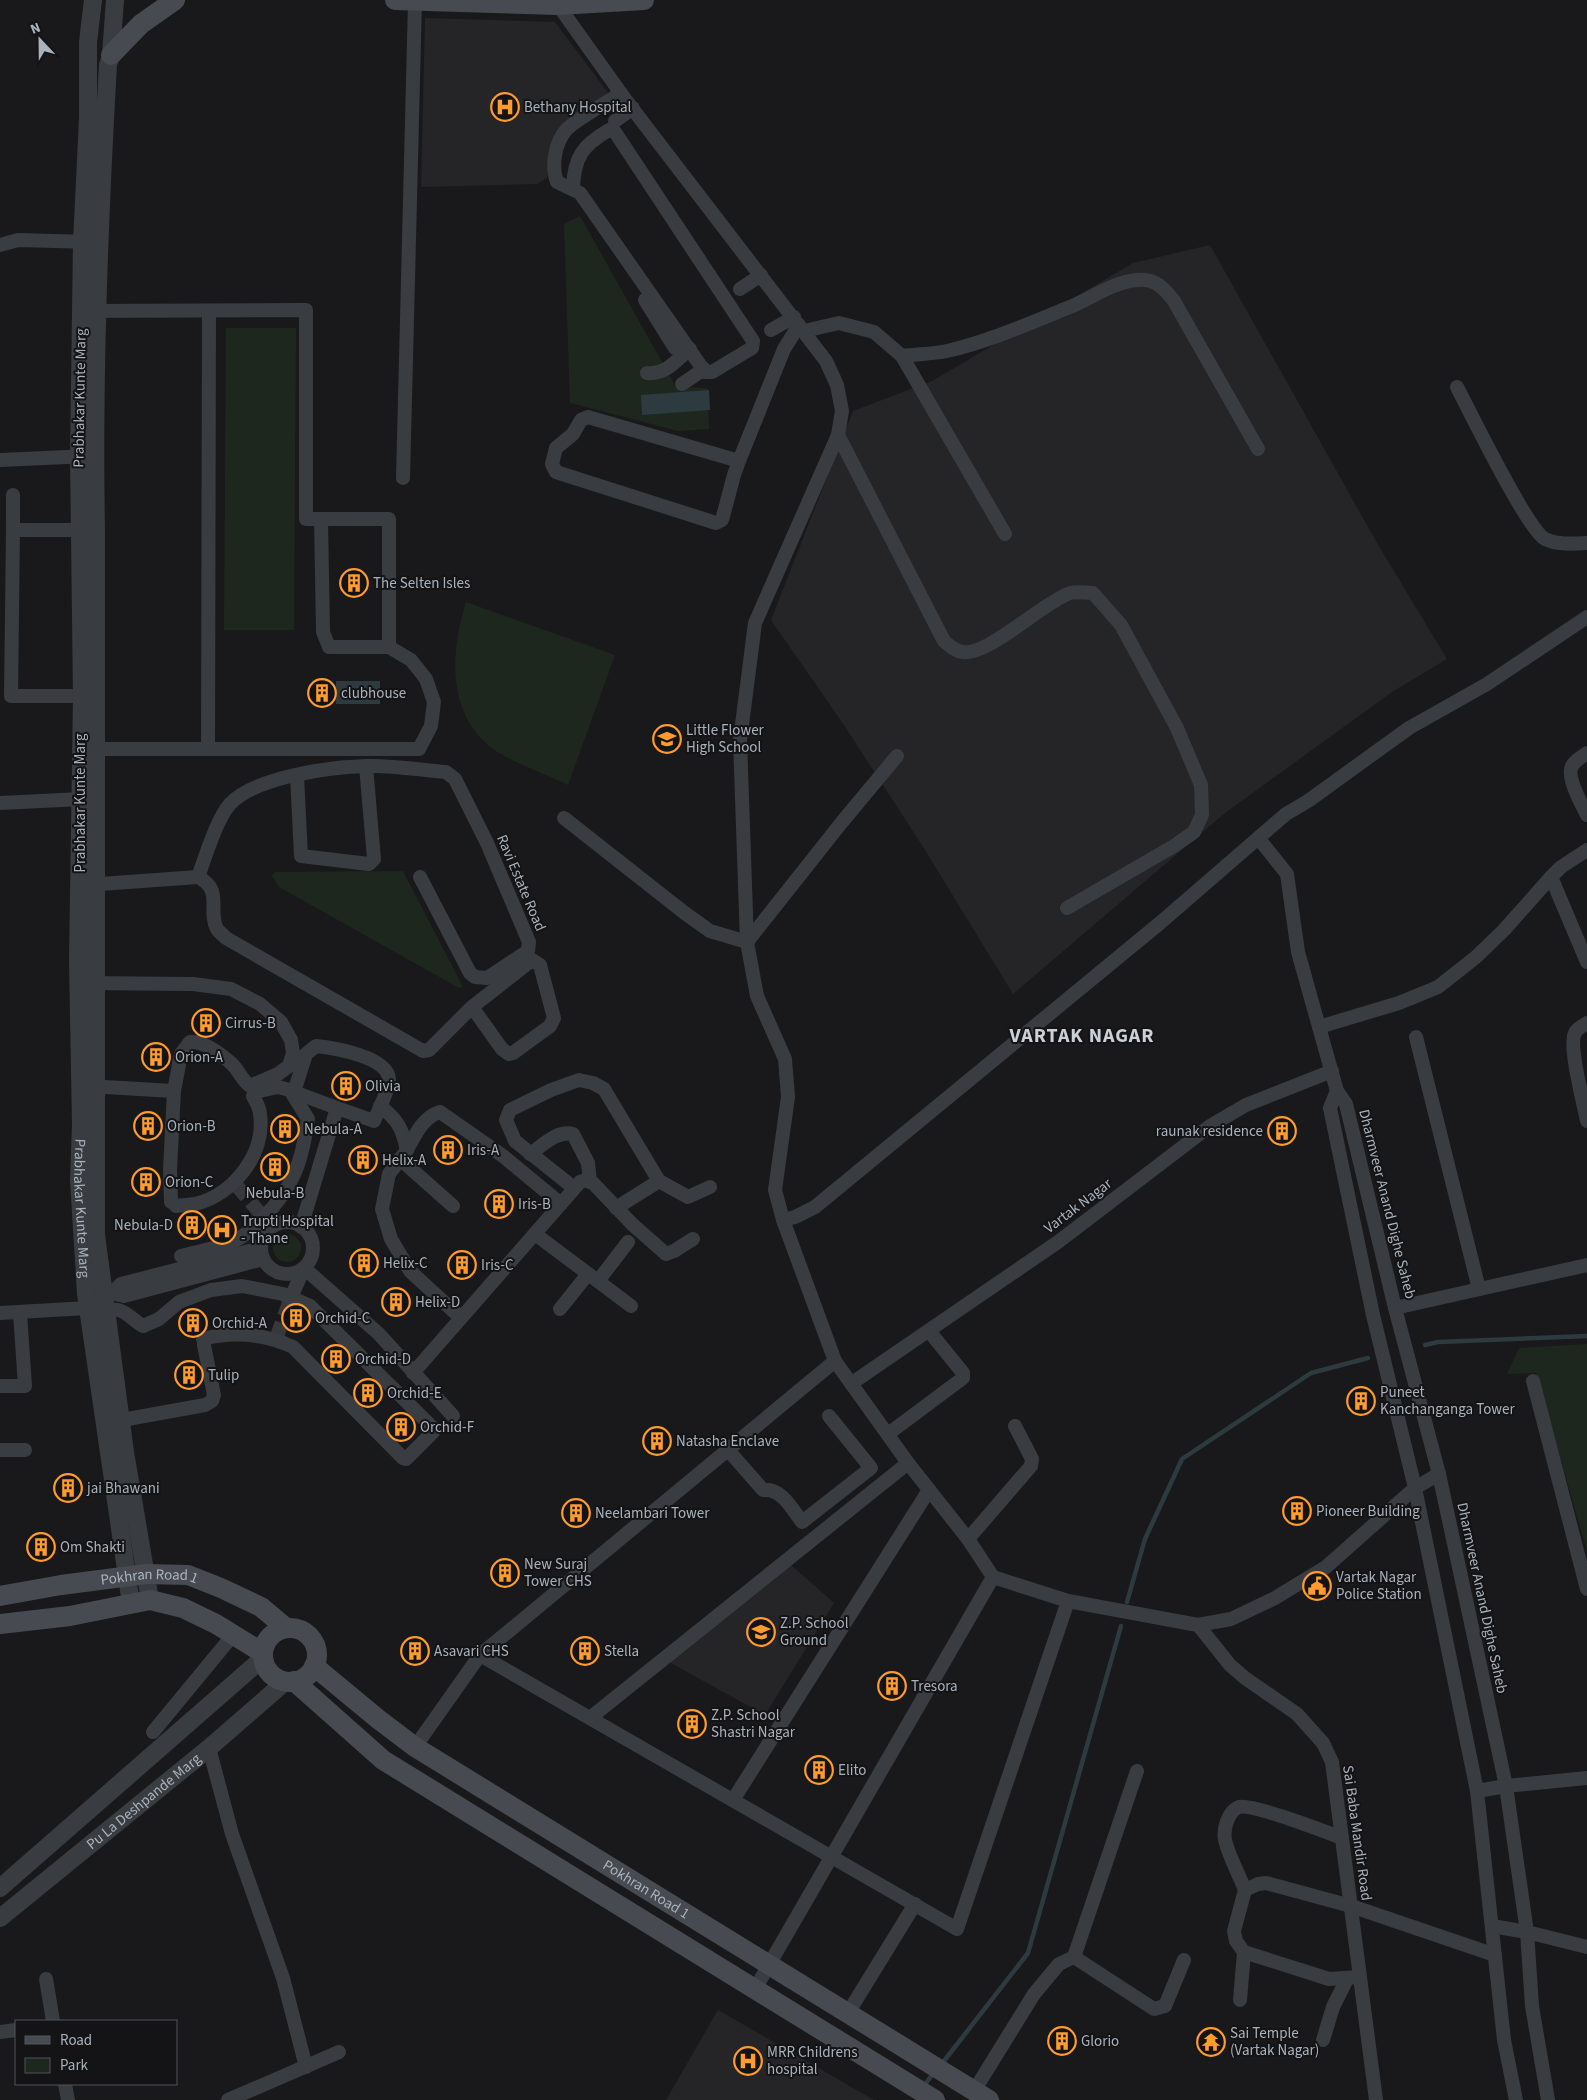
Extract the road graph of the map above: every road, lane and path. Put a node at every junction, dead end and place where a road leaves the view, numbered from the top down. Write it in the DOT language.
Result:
graph roads {
  1 [pos="92,0"];
  2 [pos="115,0"];
  3 [pos="175,0"];
  4 [pos="395,0"];
  5 [pos="644,0"];
  6 [pos="415,1"];
  7 [pos="558,3"];
  8 [pos="111,55"];
  9 [pos="626,100"];
  10 [pos="615,121"];
  11 [pos="573,188"];
  12 [pos="90,242"];
  13 [pos="0,245"];
  14 [pos="633,267"];
  15 [pos="761,275"];
  16 [pos="740,289"];
  17 [pos="208,310"];
  18 [pos="90,311"];
  19 [pos="799,324"];
  20 [pos="771,330"];
  21 [pos="675,348"];
  22 [pos="690,349"];
  23 [pos="902,356"];
  24 [pos="704,370"];
  25 [pos="647,373"];
  26 [pos="682,384"];
  27 [pos="1456,387"];
  28 [pos="838,435"];
  29 [pos="1258,450"];
  30 [pos="87,456"];
  31 [pos="0,460"];
  32 [pos="740,461"];
  33 [pos="403,478"];
  34 [pos="13,495"];
  35 [pos="321,519"];
  36 [pos="13,530"];
  37 [pos="80,530"];
  38 [pos="1005,534"];
  39 [pos="1587,543"];
  40 [pos="6,564"];
  41 [pos="1587,617"];
  42 [pos="389,648"];
  43 [pos="6,696"];
  44 [pos="82,696"];
  45 [pos="95,749"];
  46 [pos="208,749"];
  47 [pos="1587,754"];
  48 [pos="897,756"];
  49 [pos="366,766"];
  50 [pos="297,776"];
  51 [pos="82,799"];
  52 [pos="0,803"];
  53 [pos="1587,815"];
  54 [pos="564,818"];
  55 [pos="1259,839"];
  56 [pos="1587,850"];
  57 [pos="198,877"];
  58 [pos="420,877"];
  59 [pos="1551,877"];
  60 [pos="88,885"];
  61 [pos="1067,908"];
  62 [pos="747,942"];
  63 [pos="1587,962"];
  64 [pos="79,983"];
  65 [pos="97,984"];
  66 [pos="472,1007"];
  67 [pos="1587,1023"];
  68 [pos="1319,1027"];
  69 [pos="1416,1037"];
  70 [pos="1332,1071"];
  71 [pos="89,1086"];
  72 [pos="174,1091"];
  73 [pos="1337,1091"];
  74 [pos="380,1106"];
  75 [pos="338,1108"];
  76 [pos="1587,1121"];
  77 [pos="403,1154"];
  78 [pos="530,1154"];
  79 [pos="659,1181"];
  80 [pos="590,1182"];
  81 [pos="574,1188"];
  82 [pos="710,1188"];
  83 [pos="561,1204"];
  84 [pos="453,1206"];
  85 [pos="616,1208"];
  86 [pos="783,1220"];
  87 [pos="301,1226"];
  88 [pos="535,1234"];
  89 [pos="693,1239"];
  90 [pos="628,1242"];
  91 [pos="262,1253"];
  92 [pos="181,1256"];
  93 [pos="1587,1265"];
  94 [pos="304,1268"];
  95 [pos="593,1278"];
  96 [pos="1479,1289"];
  97 [pos="115,1292"];
  98 [pos="291,1299"];
  99 [pos="632,1306"];
  100 [pos="88,1308"];
  101 [pos="1395,1308"];
  102 [pos="560,1309"];
  103 [pos="0,1312"];
  104 [pos="105,1312"];
  105 [pos="20,1313"];
  106 [pos="461,1318"];
  107 [pos="929,1331"];
  108 [pos="835,1361"];
  109 [pos="413,1373"];
  110 [pos="1533,1381"];
  111 [pos="852,1384"];
  112 [pos="0,1386"];
  113 [pos="453,1416"];
  114 [pos="829,1416"];
  115 [pos="122,1422"];
  116 [pos="104,1423"];
  117 [pos="1015,1426"];
  118 [pos="888,1434"];
  119 [pos="0,1450"];
  120 [pos="25,1450"];
  121 [pos="728,1450"];
  122 [pos="908,1463"];
  123 [pos="872,1468"];
  124 [pos="1440,1474"];
  125 [pos="883,1483"];
  126 [pos="1415,1488"];
  127 [pos="929,1490"];
  128 [pos="802,1522"];
  129 [pos="814,1538"];
  130 [pos="968,1539"];
  131 [pos="136,1576"];
  132 [pos="993,1577"];
  133 [pos="1587,1589"];
  134 [pos="0,1596"];
  135 [pos="150,1600"];
  136 [pos="1068,1601"];
  137 [pos="131,1604"];
  138 [pos="0,1624"];
  139 [pos="1198,1625"];
  140 [pos="286,1628"];
  141 [pos="232,1634"];
  142 [pos="480,1655"];
  143 [pos="263,1656"];
  144 [pos="314,1666"];
  145 [pos="290,1681"];
  146 [pos="590,1718"];
  147 [pos="153,1732"];
  148 [pos="415,1747"];
  149 [pos="209,1748"];
  150 [pos="1138,1771"];
  151 [pos="1587,1778"];
  152 [pos="1506,1786"];
  153 [pos="1477,1792"];
  154 [pos="733,1800"];
  155 [pos="1342,1838"];
  156 [pos="832,1856"];
  157 [pos="0,1888"];
  158 [pos="1245,1890"];
  159 [pos="915,1904"];
  160 [pos="1351,1906"];
  161 [pos="0,1918"];
  162 [pos="1492,1926"];
  163 [pos="1527,1932"];
  164 [pos="1587,1946"];
  165 [pos="1244,1952"];
  166 [pos="1495,1955"];
  167 [pos="1074,1957"];
  168 [pos="1184,1960"];
  169 [pos="769,1965"];
  170 [pos="1353,1978"];
  171 [pos="46,1979"];
  172 [pos="755,1989"];
  173 [pos="1240,2000"];
  174 [pos="848,2013"];
  175 [pos="53,2020"];
  176 [pos="15,2030"];
  177 [pos="0,2032"];
  178 [pos="1323,2040"];
  179 [pos="339,2052"];
  180 [pos="306,2066"];
  181 [pos="65,2085"];
  182 [pos="981,2095"];
  183 [pos="68,2100"];
  184 [pos="228,2100"];
  185 [pos="935,2100"];
  186 [pos="1376,2100"];
  187 [pos="1516,2100"];
  188 [pos="1548,2100"];
  1 -- 12 [label="street, Prabhakar Kunte Marg"];
  2 -- 8 [label="street, Prabhakar Kunte Marg"];
  3 -- 8 [label="main road"];
  4 -- 6 [label="main road"];
  5 -- 7 [label="main road"];
  6 -- 7 [label="main road"];
  6 -- 33 [label="street"];
  7 -- 9 [label="street"];
  8 -- 12 [label="street, Prabhakar Kunte Marg"];
  9 -- 10 [label="street"];
  9 -- 11 [label="street"];
  9 -- 15 [label="street"];
  11 -- 14 [label="street"];
  11 -- 24 [label="street"];
  12 -- 13 [label="street"];
  12 -- 18 [label="street, Prabhakar Kunte Marg"];
  14 -- 21 [label="street"];
  14 -- 22 [label="street"];
  15 -- 16 [label="street"];
  15 -- 19 [label="street"];
  17 -- 18 [label="street"];
  17 -- 35 [label="street"];
  17 -- 46 [label="street"];
  18 -- 30 [label="street, Prabhakar Kunte Marg"];
  19 -- 20 [label="street"];
  19 -- 23 [label="street"];
  19 -- 28 [label="street"];
  19 -- 32 [label="street"];
  22 -- 24 [label="street"];
  22 -- 25 [label="street"];
  23 -- 29 [label="street"];
  23 -- 38 [label="street"];
  24 -- 26 [label="street"];
  27 -- 39 [label="street"];
  28 -- 61 [label="street"];
  28 -- 62 [label="street"];
  30 -- 31 [label="street"];
  30 -- 37 [label="street, Prabhakar Kunte Marg"];
  30 -- 45 [label="street, Prabhakar Kunte Marg"];
  32 -- 32 [label="street"];
  34 -- 36 [label="street"];
  35 -- 42 [label="street"];
  35 -- 42 [label="street"];
  36 -- 37 [label="street"];
  36 -- 40 [label="street"];
  37 -- 44 [label="street, Prabhakar Kunte Marg"];
  40 -- 43 [label="street"];
  41 -- 55 [label="street"];
  42 -- 46 [label="street"];
  43 -- 44 [label="street"];
  44 -- 51 [label="street, Prabhakar Kunte Marg"];
  45 -- 46 [label="street"];
  45 -- 60 [label="street, Prabhakar Kunte Marg"];
  47 -- 53 [label="street"];
  48 -- 62 [label="street"];
  49 -- 50 [label="street, Ravi Estate Road"];
  49 -- 50 [label="street"];
  49 -- 58 [label="street, Ravi Estate Road"];
  50 -- 57 [label="street, Ravi Estate Road"];
  51 -- 52 [label="street"];
  51 -- 60 [label="street, Prabhakar Kunte Marg"];
  54 -- 62 [label="street"];
  55 -- 68 [label="street"];
  55 -- 86 [label="street"];
  56 -- 59 [label="street"];
  57 -- 60 [label="street"];
  57 -- 66 [label="street"];
  59 -- 63 [label="street"];
  59 -- 68 [label="street"];
  60 -- 64 [label="street, Prabhakar Kunte Marg"];
  60 -- 65 [label="street, Prabhakar Kunte Marg"];
  62 -- 86 [label="street"];
  64 -- 65 [label="street"];
  64 -- 71 [label="street, Prabhakar Kunte Marg"];
  65 -- 71 [label="street, Prabhakar Kunte Marg"];
  65 -- 72 [label="street"];
  66 -- 66 [label="street"];
  67 -- 76 [label="street"];
  68 -- 70 [label="street"];
  69 -- 96 [label="street"];
  70 -- 73 [label="street"];
  70 -- 107 [label="street, Vartak Nagar"];
  71 -- 72 [label="street"];
  71 -- 97 [label="street, Prabhakar Kunte Marg"];
  71 -- 100 [label="street, Prabhakar Kunte Marg"];
  72 -- 92 [label="street"];
  73 -- 101 [label="street, Dharmveer Anand Dighe Saheb"];
  73 -- 126 [label="street"];
  74 -- 75 [label="street"];
  74 -- 75 [label="street"];
  74 -- 77 [label="street"];
  75 -- 87 [label="street"];
  77 -- 83 [label="street"];
  77 -- 84 [label="street"];
  77 -- 106 [label="street"];
  78 -- 79 [label="street"];
  78 -- 80 [label="street"];
  78 -- 81 [label="street"];
  79 -- 82 [label="street"];
  79 -- 85 [label="street"];
  80 -- 81 [label="street"];
  80 -- 85 [label="street"];
  81 -- 83 [label="street"];
  83 -- 88 [label="street"];
  85 -- 89 [label="street"];
  86 -- 108 [label="street"];
  87 -- 91 [label="street"];
  87 -- 94 [label="street"];
  88 -- 95 [label="street"];
  88 -- 106 [label="street"];
  90 -- 95 [label="street"];
  91 -- 94 [label="street"];
  91 -- 97 [label="street"];
  93 -- 96 [label="street"];
  94 -- 98 [label="street"];
  94 -- 109 [label="street"];
  95 -- 99 [label="street"];
  95 -- 102 [label="street"];
  96 -- 101 [label="street"];
  97 -- 100 [label="street"];
  97 -- 104 [label="street, Prabhakar Kunte Marg"];
  98 -- 104 [label="street"];
  98 -- 115 [label="street"];
  100 -- 104 [label="street"];
  100 -- 105 [label="street"];
  100 -- 116 [label="street, Prabhakar Kunte Marg"];
  101 -- 124 [label="street, Dharmveer Anand Dighe Saheb"];
  103 -- 105 [label="street"];
  104 -- 115 [label="street, Prabhakar Kunte Marg"];
  105 -- 112 [label="street"];
  106 -- 109 [label="street"];
  107 -- 111 [label="street, Vartak Nagar"];
  107 -- 118 [label="street"];
  108 -- 111 [label="street"];
  108 -- 121 [label="street"];
  109 -- 113 [label="street"];
  110 -- 133 [label="street"];
  111 -- 118 [label="street"];
  114 -- 123 [label="street"];
  115 -- 116 [label="street"];
  115 -- 131 [label="street, Prabhakar Kunte Marg"];
  116 -- 131 [label="street, Prabhakar Kunte Marg"];
  117 -- 130 [label="street"];
  118 -- 122 [label="street"];
  119 -- 120 [label="street"];
  121 -- 128 [label="street"];
  121 -- 142 [label="street"];
  122 -- 125 [label="street"];
  122 -- 127 [label="street"];
  123 -- 125 [label="street"];
  123 -- 128 [label="street"];
  124 -- 126 [label="street"];
  124 -- 152 [label="street, Dharmveer Anand Dighe Saheb"];
  125 -- 129 [label="street"];
  126 -- 139 [label="street"];
  126 -- 153 [label="street"];
  127 -- 130 [label="street"];
  127 -- 154 [label="street"];
  128 -- 129 [label="street"];
  129 -- 146 [label="street"];
  130 -- 132 [label="street"];
  131 -- 134 [label="main road, Pokhran Road 1"];
  131 -- 135 [label="street, Prabhakar Kunte Marg"];
  131 -- 137 [label="street, Prabhakar Kunte Marg"];
  131 -- 140 [label="main road, Pokhran Road 1"];
  132 -- 136 [label="street"];
  132 -- 156 [label="street"];
  135 -- 137 [label="main road, Pokhran Road 1"];
  135 -- 141 [label="main road, Pokhran Road 1"];
  136 -- 139 [label="street"];
  136 -- 159 [label="street"];
  137 -- 138 [label="main road, Pokhran Road 1"];
  139 -- 155 [label="street, Sai Baba Mandir Road"];
  140 -- 143 [label="main road"];
  140 -- 144 [label="main road"];
  141 -- 143 [label="main road, Pokhran Road 1"];
  141 -- 147 [label="street"];
  142 -- 146 [label="street"];
  142 -- 148 [label="street"];
  143 -- 145 [label="main road"];
  143 -- 157 [label="street, Pu La Deshpande Marg"];
  144 -- 145 [label="main road"];
  144 -- 148 [label="main road, Pokhran Road 1"];
  145 -- 149 [label="street, Pu La Deshpande Marg"];
  145 -- 172 [label="main road, Pokhran Road 1"];
  146 -- 154 [label="street"];
  148 -- 169 [label="main road, Pokhran Road 1"];
  149 -- 161 [label="street, Pu La Deshpande Marg"];
  149 -- 180 [label="street"];
  150 -- 167 [label="street"];
  151 -- 152 [label="street"];
  152 -- 153 [label="street"];
  152 -- 163 [label="street, Dharmveer Anand Dighe Saheb"];
  153 -- 162 [label="street"];
  154 -- 156 [label="street"];
  155 -- 158 [label="street"];
  155 -- 160 [label="street, Sai Baba Mandir Road"];
  156 -- 159 [label="street"];
  156 -- 169 [label="street"];
  158 -- 160 [label="street"];
  158 -- 165 [label="street"];
  159 -- 174 [label="street"];
  160 -- 166 [label="street"];
  160 -- 170 [label="street, Sai Baba Mandir Road"];
  162 -- 163 [label="street"];
  162 -- 166 [label="street"];
  163 -- 164 [label="street"];
  163 -- 188 [label="street, Dharmveer Anand Dighe Saheb"];
  165 -- 170 [label="street"];
  165 -- 173 [label="street"];
  166 -- 187 [label="street"];
  167 -- 168 [label="street"];
  167 -- 182 [label="street"];
  169 -- 172 [label="street"];
  169 -- 174 [label="main road, Pokhran Road 1"];
  170 -- 178 [label="street"];
  170 -- 186 [label="street, Sai Baba Mandir Road"];
  171 -- 175 [label="street"];
  172 -- 185 [label="main road, Pokhran Road 1"];
  174 -- 182 [label="main road, Pokhran Road 1"];
  176 -- 177 [label="street"];
  179 -- 180 [label="street"];
  180 -- 184 [label="street"];
  181 -- 183 [label="street"];
}
